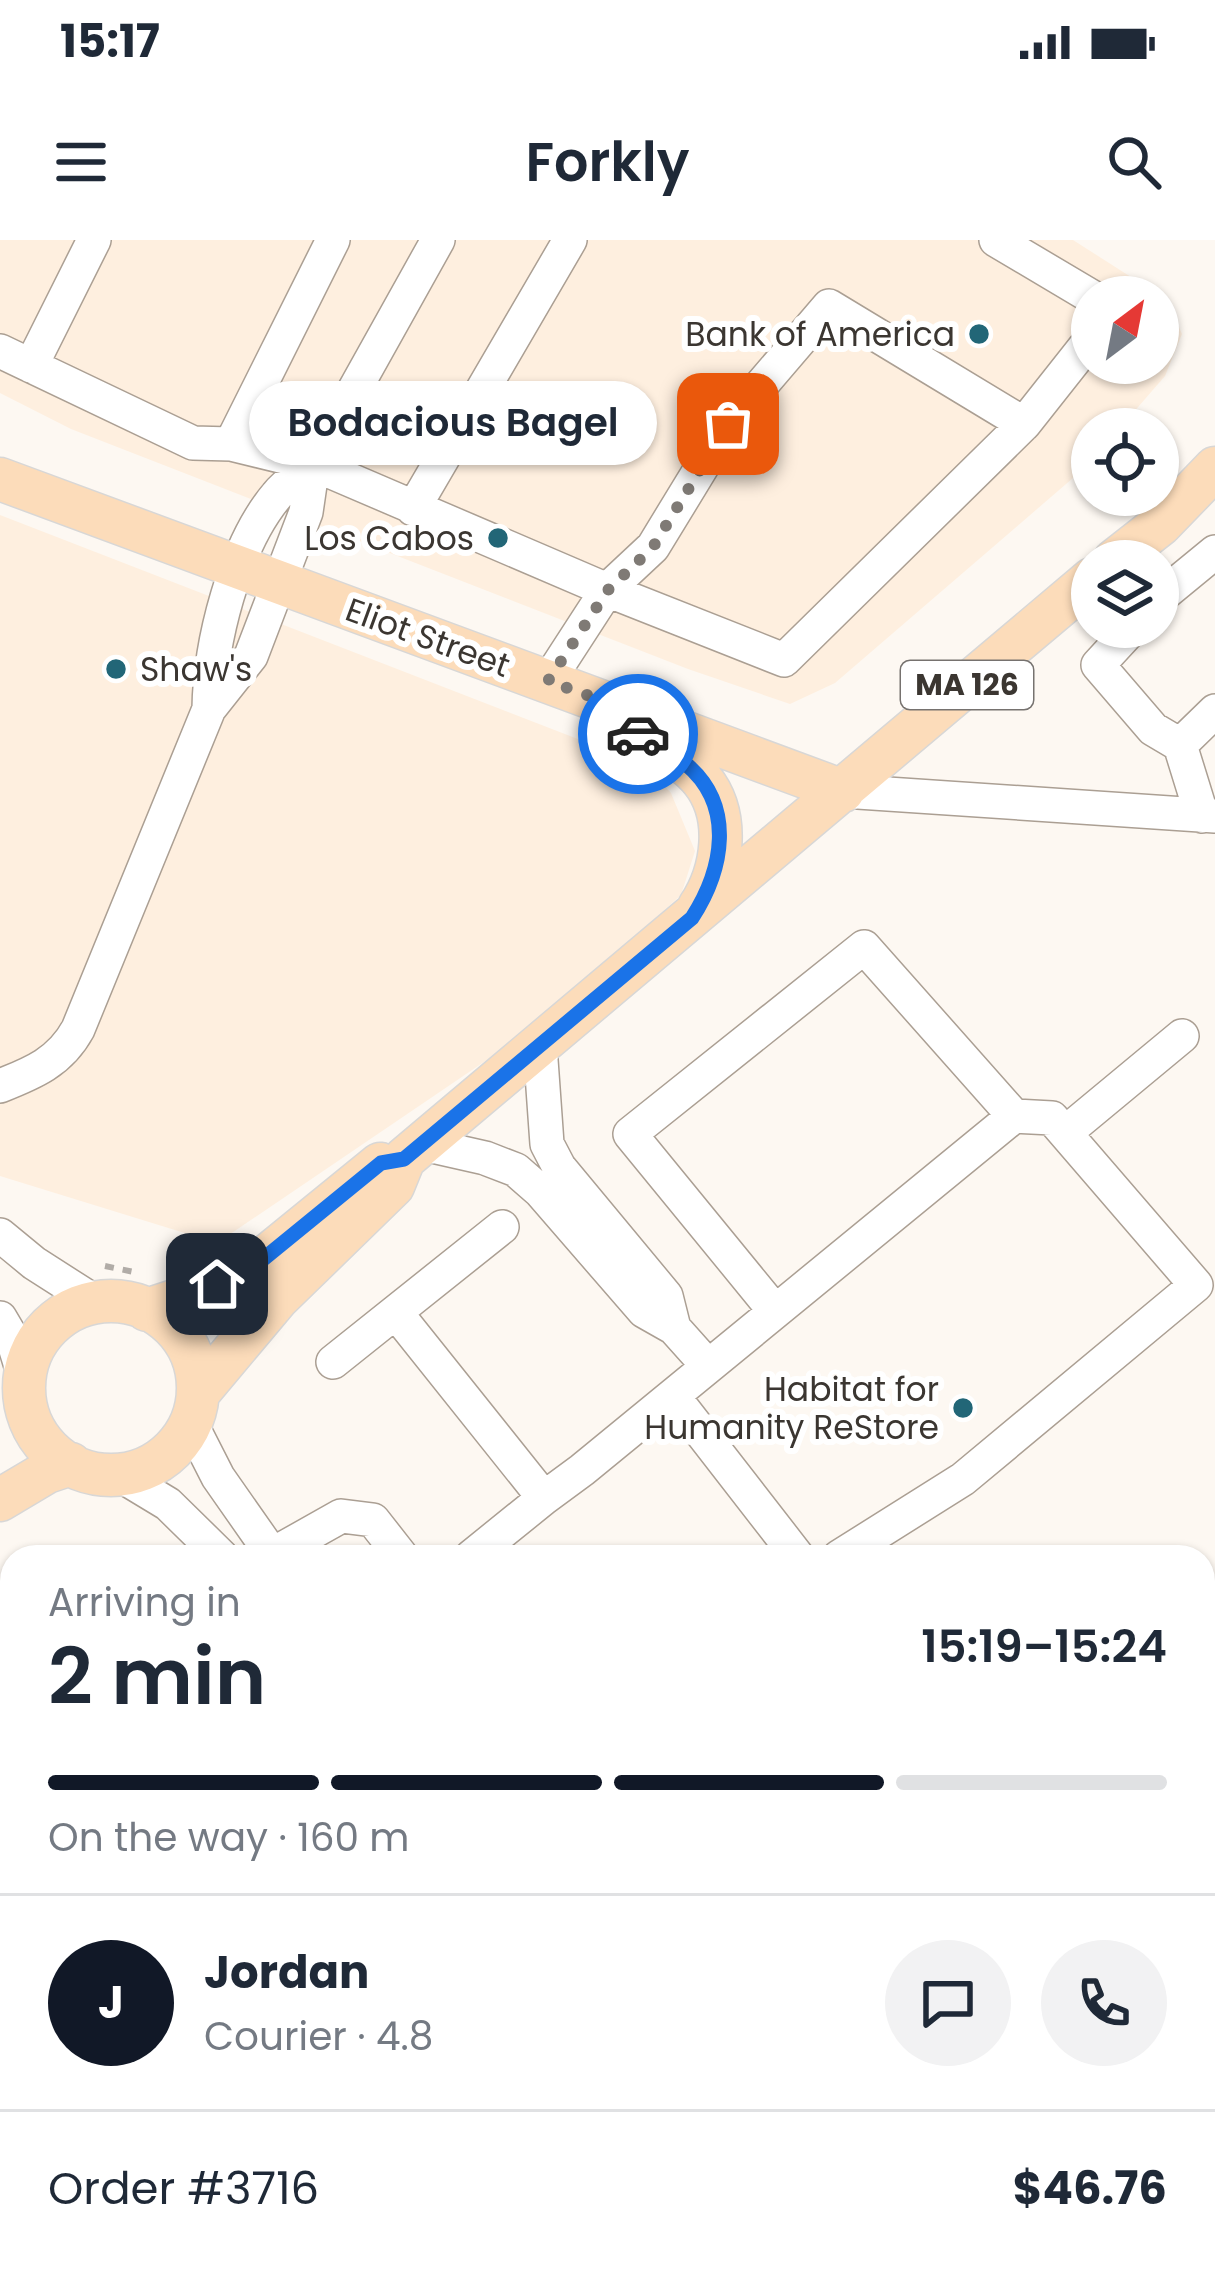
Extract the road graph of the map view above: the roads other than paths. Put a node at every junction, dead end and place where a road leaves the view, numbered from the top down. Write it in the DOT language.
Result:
graph roads {
  1 [pos="94,240"];
  2 [pos="333,240"];
  3 [pos="438,240"];
  4 [pos="570,240"];
  5 [pos="996,240"];
  6 [pos="1071,285"];
  7 [pos="0,351"];
  8 [pos="1071,365"];
  9 [pos="31,366"];
  10 [pos="1024,424"];
  11 [pos="231,444"];
  12 [pos="313,464"];
  13 [pos="1215,468"];
  14 [pos="0,479"];
  15 [pos="412,509"];
  16 [pos="1143,540"];
  17 [pos="1215,552"];
  18 [pos="239,567"];
  19 [pos="1179,579"];
  20 [pos="279,583"];
  21 [pos="608,590"];
  22 [pos="1071,601"];
  23 [pos="1114,648"];
  24 [pos="548,681"];
  25 [pos="598,699"];
  26 [pos="209,709"];
  27 [pos="1215,711"];
  28 [pos="1180,745"];
  29 [pos="843,791"];
  30 [pos="1208,816"];
  31 [pos="692,918"];
  32 [pos="1182,1036"];
  33 [pos="540,1046"];
  34 [pos="0,1086"];
  35 [pos="1014,1116"];
  36 [pos="1065,1132"];
  37 [pos="413,1151"];
  38 [pos="502,1227"];
  39 [pos="0,1235"];
  40 [pos="1206,1275"];
  41 [pos="92,1281"];
  42 [pos="150,1291"];
  43 [pos="774,1310"];
  44 [pos="397,1314"];
  45 [pos="0,1318"];
  46 [pos="674,1328"];
  47 [pos="333,1362"];
  48 [pos="708,1366"];
  49 [pos="673,1396"];
  50 [pos="17,1407"];
  51 [pos="195,1408"];
  52 [pos="71,1464"];
  53 [pos="120,1475"];
  54 [pos="544,1498"];
  55 [pos="0,1500"];
  56 [pos="210,1545"];
  57 [pos="264,1545"];
  58 [pos="278,1545"];
  59 [pos="393,1545"];
  60 [pos="486,1545"];
  61 [pos="789,1545"];
  62 [pos="858,1545"];
  1 -- 9 [label="street"];
  2 -- 11 [label="street"];
  3 -- 12 [label="street"];
  4 -- 15 [label="street"];
  5 -- 6 [label="street"];
  7 -- 9 [label="street"];
  8 -- 10 [label="street"];
  9 -- 11 [label="street"];
  10 -- 21 [label="street"];
  10 -- 21 [label="street"];
  11 -- 12 [label="street"];
  12 -- 15 [label="street"];
  12 -- 18 [label="street"];
  12 -- 20 [label="street"];
  13 -- 16 [label="main road, MA 126"];
  14 -- 18 [label="main road, Eliot Street"];
  15 -- 21 [label="street"];
  17 -- 19 [label="street"];
  18 -- 20 [label="main road, Eliot Street"];
  18 -- 26 [label="street"];
  20 -- 24 [label="main road, Eliot Street"];
  20 -- 26 [label="street"];
  21 -- 24 [label="street"];
  22 -- 29 [label="main road, MA 126"];
  23 -- 28 [label="street"];
  24 -- 25 [label="main road, Eliot Street"];
  25 -- 29 [label="main road, Eliot Street"];
  25 -- 31 [label="main road"];
  26 -- 34 [label="street"];
  27 -- 28 [label="street"];
  28 -- 30 [label="street"];
  29 -- 30 [label="street, Eliot Street"];
  29 -- 31 [label="main road, MA 126"];
  31 -- 33 [label="main road, MA 126"];
  32 -- 36 [label="street"];
  33 -- 37 [label="main road, MA 126"];
  33 -- 46 [label="street"];
  35 -- 36 [label="street"];
  35 -- 43 [label="street"];
  35 -- 43 [label="street"];
  36 -- 40 [label="street"];
  37 -- 42 [label="main road, MA 126"];
  37 -- 46 [label="street"];
  37 -- 51 [label="main road, MA 126"];
  38 -- 44 [label="street"];
  39 -- 41 [label="street"];
  40 -- 62 [label="street"];
  41 -- 42 [label="main road, MA 126"];
  41 -- 50 [label="main road"];
  42 -- 51 [label="main road"];
  43 -- 48 [label="street"];
  44 -- 47 [label="street"];
  44 -- 54 [label="street"];
  45 -- 50 [label="street"];
  46 -- 48 [label="street"];
  48 -- 49 [label="street"];
  49 -- 54 [label="street"];
  49 -- 61 [label="street"];
  50 -- 52 [label="main road"];
  51 -- 53 [label="main road, MA 126"];
  51 -- 57 [label="street"];
  52 -- 53 [label="main road"];
  52 -- 55 [label="main road"];
  53 -- 56 [label="street"];
  54 -- 60 [label="street"];
  58 -- 59 [label="street"];
}
